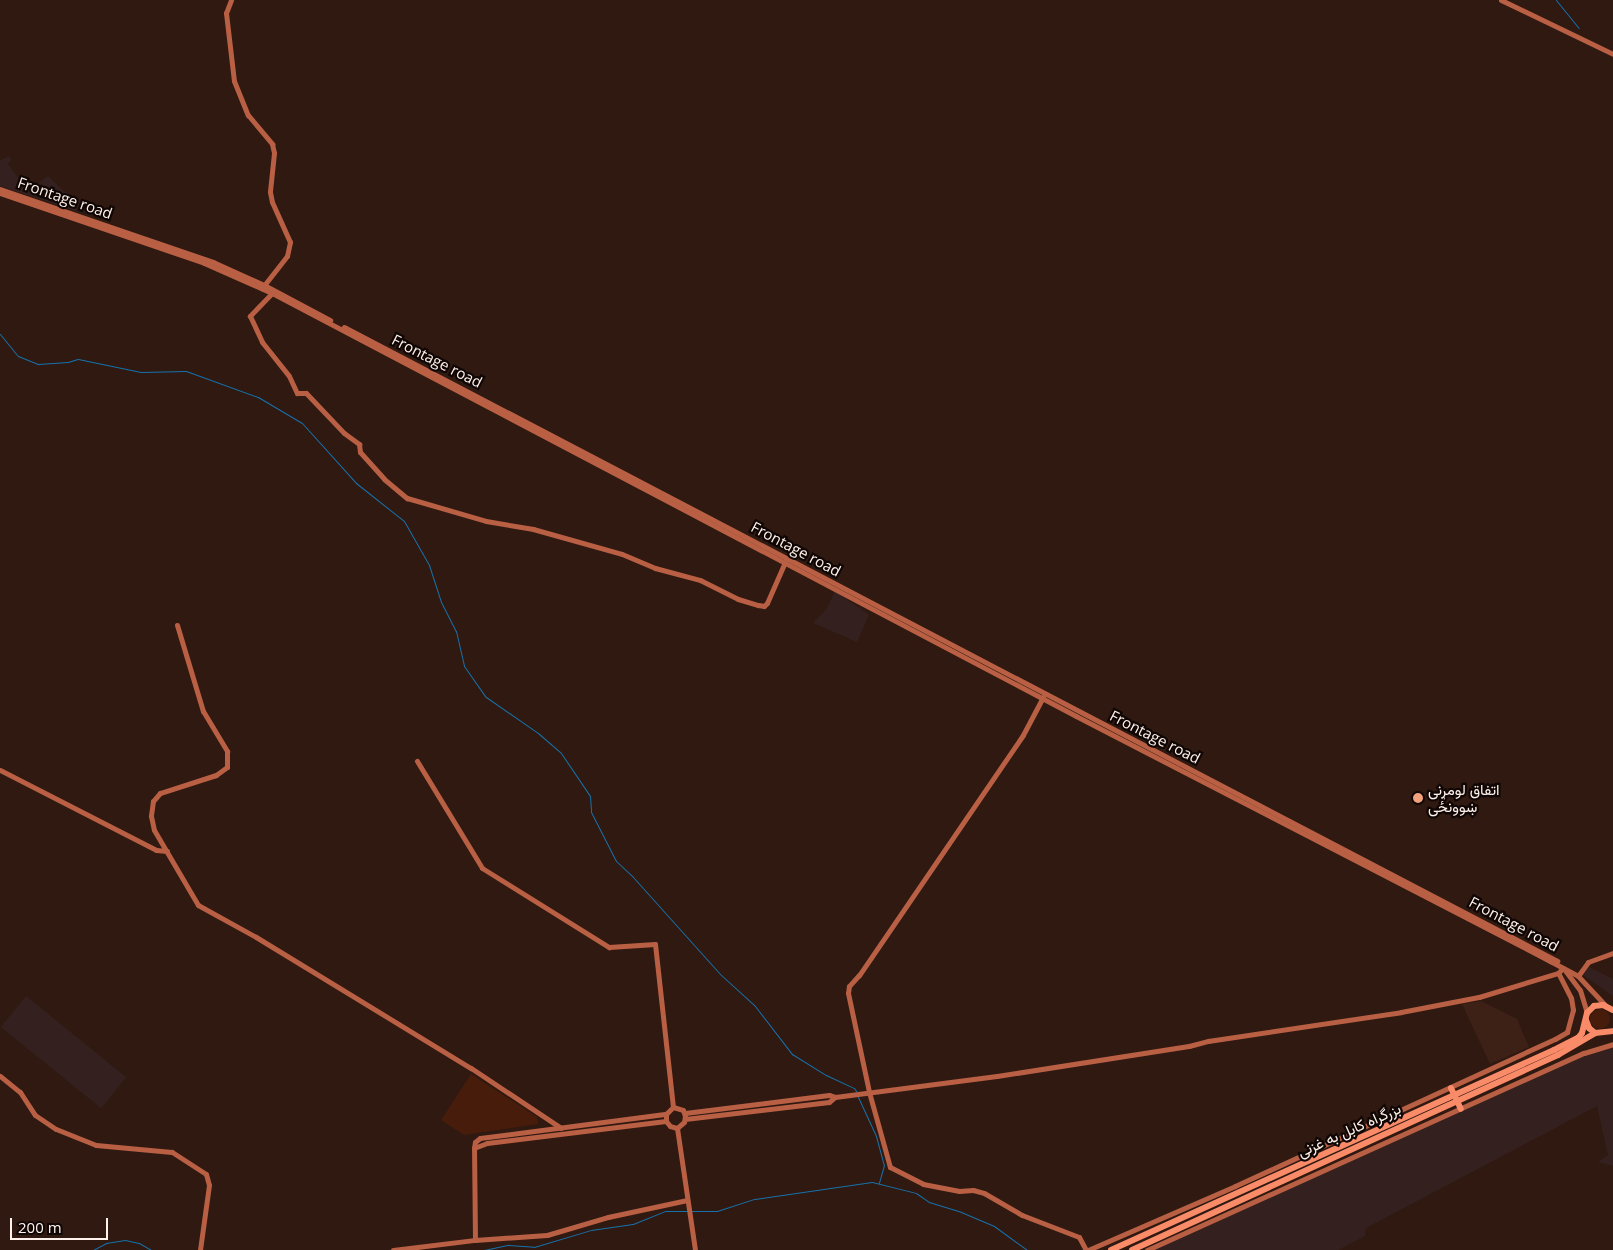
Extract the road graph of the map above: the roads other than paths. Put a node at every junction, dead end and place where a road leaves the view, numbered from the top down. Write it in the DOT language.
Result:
graph roads {
  1 [pos="231,0"];
  2 [pos="1502,0"];
  3 [pos="1613,54"];
  4 [pos="0,189"];
  5 [pos="0,193"];
  6 [pos="263,287"];
  7 [pos="272,293"];
  8 [pos="785,562"];
  9 [pos="177,625"];
  10 [pos="1044,696"];
  11 [pos="417,760"];
  12 [pos="0,770"];
  13 [pos="167,851"];
  14 [pos="1613,953"];
  15 [pos="1563,968"];
  16 [pos="1558,974"];
  17 [pos="1578,976"];
  18 [pos="1610,1009"];
  19 [pos="1587,1013"];
  20 [pos="1586,1020"];
  21 [pos="1613,1026"];
  22 [pos="1610,1032"];
  23 [pos="1595,1033"];
  24 [pos="1613,1044"];
  25 [pos="1490,1070"];
  26 [pos="0,1076"];
  27 [pos="1494,1078"];
  28 [pos="1451,1088"];
  29 [pos="869,1092"];
  30 [pos="835,1097"];
  31 [pos="1456,1098"];
  32 [pos="673,1107"];
  33 [pos="1461,1108"];
  34 [pos="1405,1109"];
  35 [pos="684,1113"];
  36 [pos="666,1114"];
  37 [pos="1408,1117"];
  38 [pos="685,1119"];
  39 [pos="666,1121"];
  40 [pos="560,1128"];
  41 [pos="676,1128"];
  42 [pos="1322,1147"];
  43 [pos="474,1148"];
  44 [pos="1343,1150"];
  45 [pos="1325,1155"];
  46 [pos="1337,1155"];
  47 [pos="1340,1162"];
  48 [pos="686,1200"];
  49 [pos="475,1240"];
  50 [pos="200,1250"];
  51 [pos="393,1250"];
  52 [pos="695,1250"];
  53 [pos="1087,1250"];
  54 [pos="1111,1250"];
  55 [pos="1132,1250"];
  56 [pos="1147,1250"];
  1 -- 6 [label="street"];
  2 -- 3 [label="street"];
  4 -- 6 [label="street, Frontage road"];
  5 -- 6 [label="street"];
  6 -- 7 [label="street"];
  6 -- 10 [label="street, Frontage road"];
  7 -- 8 [label="street"];
  7 -- 8 [label="street"];
  8 -- 10 [label="street"];
  9 -- 13 [label="street"];
  10 -- 15 [label="street, Frontage road"];
  10 -- 29 [label="street"];
  11 -- 32 [label="street"];
  12 -- 13 [label="street"];
  13 -- 40 [label="street"];
  14 -- 17 [label="street"];
  15 -- 16 [label="street"];
  15 -- 17 [label="street"];
  15 -- 19 [label="street"];
  16 -- 25 [label="street"];
  16 -- 29 [label="street"];
  17 -- 18 [label="street"];
  18 -- 19 [label="highway"];
  19 -- 20 [label="highway"];
  20 -- 23 [label="highway"];
  20 -- 27 [label="highway, بزرگراه کابل به غزنی"];
  21 -- 22 [label="highway"];
  22 -- 23 [label="highway"];
  23 -- 31 [label="highway, بزرگراه کابل به غزنی"];
  24 -- 33 [label="street"];
  25 -- 27 [label="highway"];
  25 -- 28 [label="street"];
  26 -- 50 [label="street"];
  27 -- 31 [label="highway, بزرگراه کابل به غزنی"];
  28 -- 31 [label="highway"];
  28 -- 34 [label="street"];
  29 -- 30 [label="street"];
  29 -- 53 [label="street"];
  30 -- 35 [label="street"];
  30 -- 38 [label="street"];
  31 -- 33 [label="highway"];
  31 -- 37 [label="highway, بزرگراه کابل به غزنی"];
  31 -- 44 [label="highway, بزرگراه کابل به غزنی"];
  32 -- 35 [label="street"];
  32 -- 36 [label="street"];
  33 -- 47 [label="street"];
  34 -- 37 [label="highway"];
  34 -- 42 [label="street"];
  35 -- 38 [label="street"];
  36 -- 39 [label="street"];
  36 -- 40 [label="street"];
  37 -- 44 [label="highway, بزرگراه کابل به غزنی"];
  38 -- 41 [label="street"];
  39 -- 41 [label="street"];
  39 -- 43 [label="street"];
  40 -- 43 [label="street"];
  41 -- 48 [label="street"];
  42 -- 45 [label="highway"];
  42 -- 53 [label="street"];
  43 -- 49 [label="street"];
  44 -- 45 [label="highway, بزرگراه کابل به غزنی"];
  44 -- 46 [label="highway, بزرگراه کابل به غزنی"];
  45 -- 54 [label="highway, بزرگراه کابل به غزنی"];
  46 -- 47 [label="highway"];
  46 -- 55 [label="highway, بزرگراه کابل به غزنی"];
  47 -- 56 [label="street"];
  48 -- 49 [label="street"];
  48 -- 52 [label="street"];
  49 -- 51 [label="street"];
}
